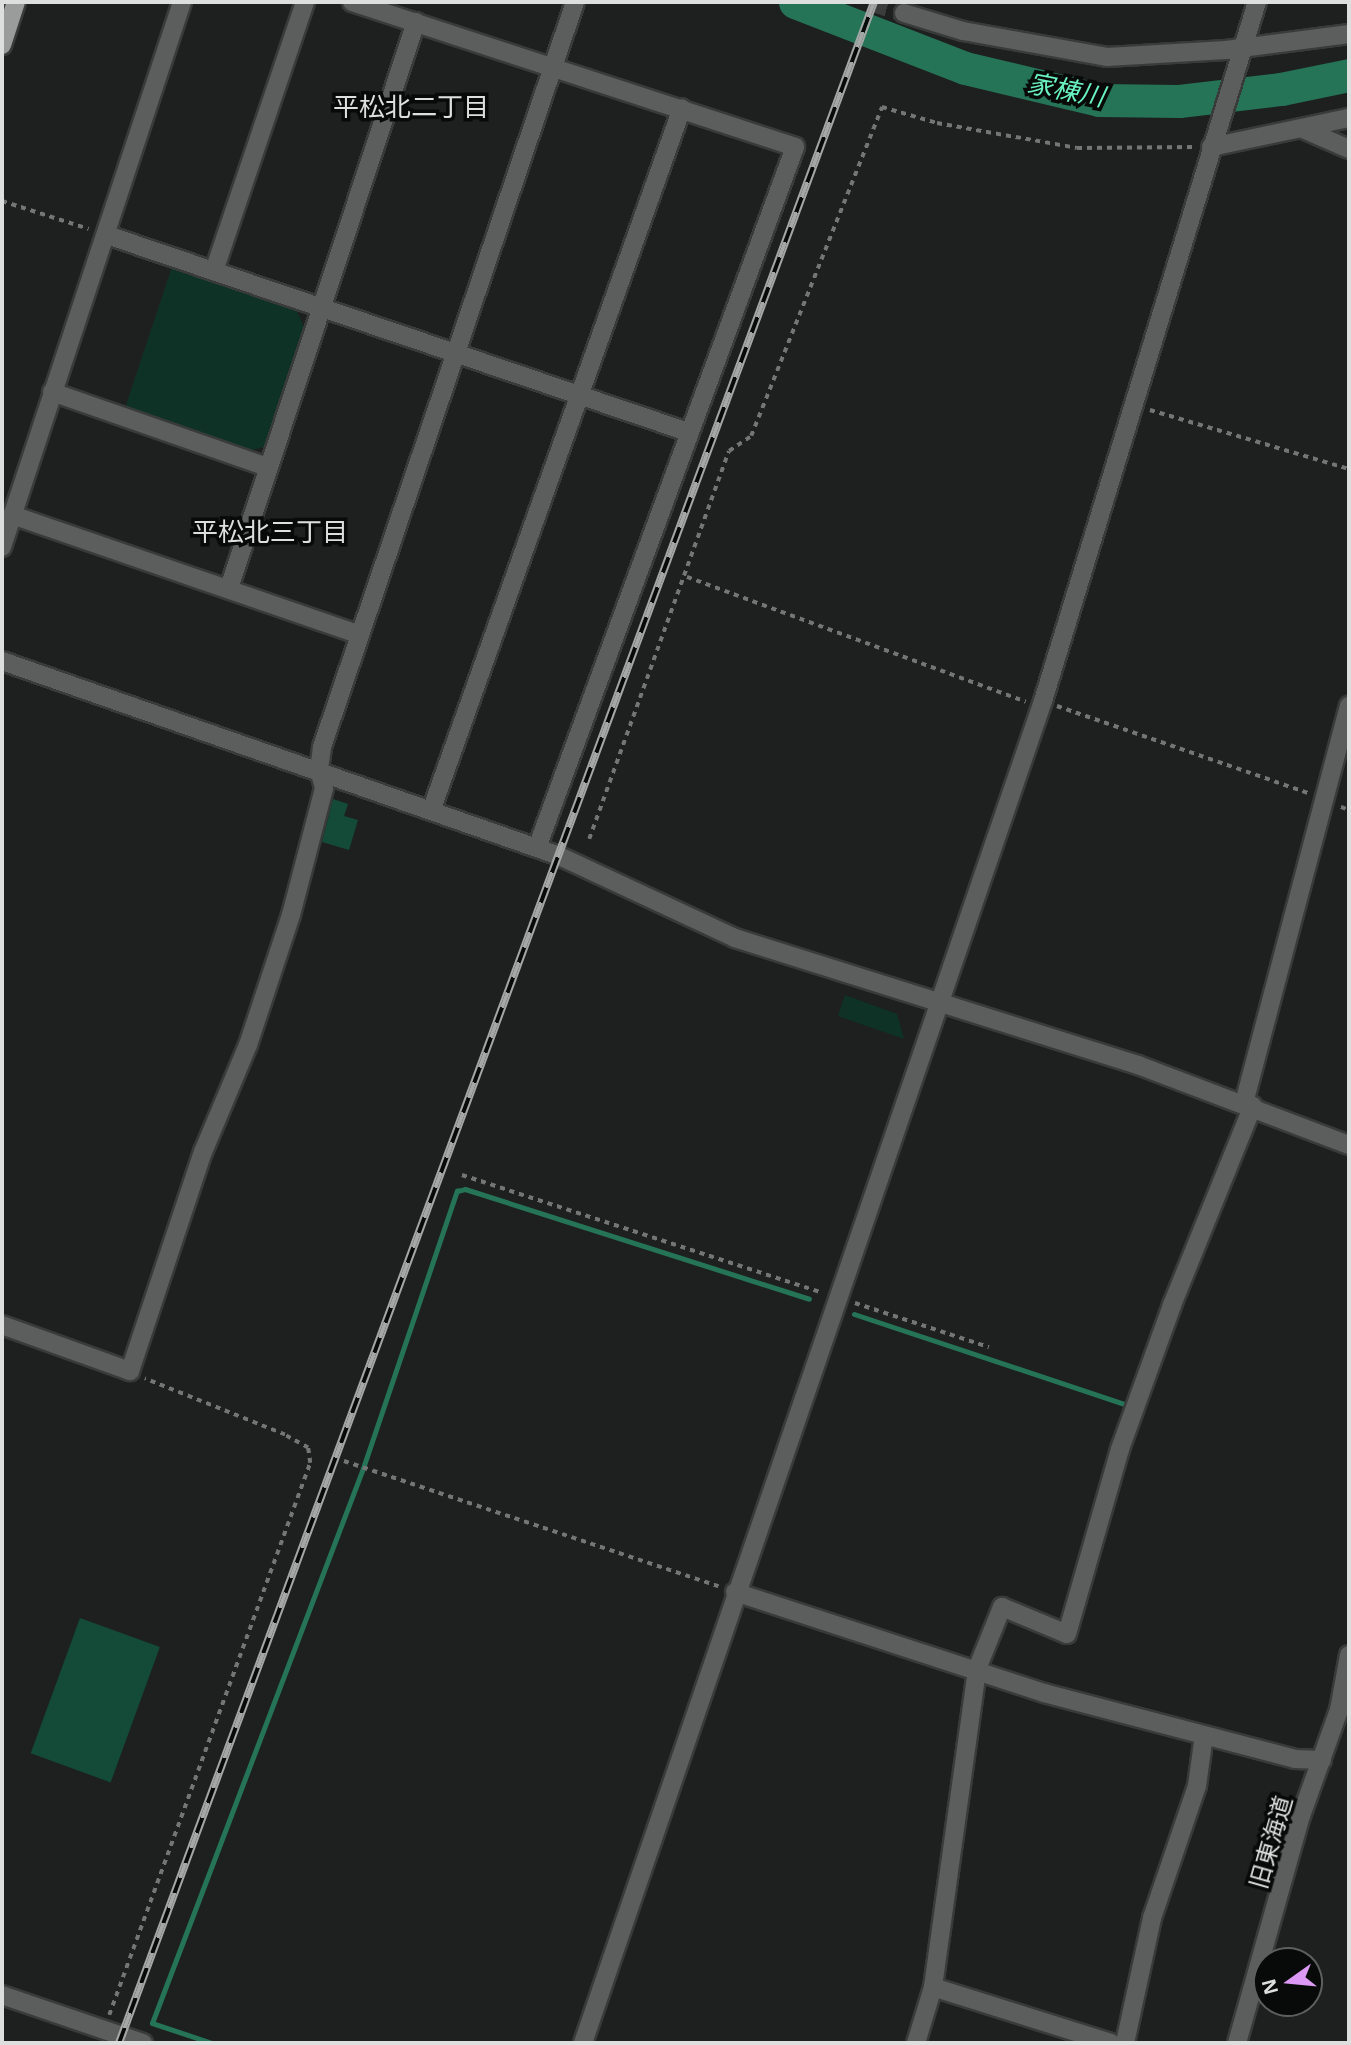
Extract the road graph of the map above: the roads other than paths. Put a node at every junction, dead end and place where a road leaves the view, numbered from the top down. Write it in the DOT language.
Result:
graph roads {
  1 [pos="16,2"];
  2 [pos="182,2"];
  3 [pos="305,2"];
  4 [pos="352,2"];
  5 [pos="576,2"];
  6 [pos="1257,2"];
  7 [pos="904,13"];
  8 [pos="416,22"];
  9 [pos="1349,34"];
  10 [pos="2,45"];
  11 [pos="1241,52"];
  12 [pos="553,68"];
  13 [pos="682,108"];
  14 [pos="1349,118"];
  15 [pos="1303,129"];
  16 [pos="1213,141"];
  17 [pos="1349,149"];
  18 [pos="107,235"];
  19 [pos="214,271"];
  20 [pos="321,308"];
  21 [pos="457,355"];
  22 [pos="52,393"];
  23 [pos="579,394"];
  24 [pos="688,432"];
  25 [pos="267,467"];
  26 [pos="12,514"];
  27 [pos="2,547"];
  28 [pos="229,588"];
  29 [pos="360,635"];
  30 [pos="2,661"];
  31 [pos="1349,706"];
  32 [pos="320,769"];
  33 [pos="431,811"];
  34 [pos="537,848"];
  35 [pos="943,1001"];
  36 [pos="1249,1105"];
  37 [pos="1349,1145"];
  38 [pos="2,1325"];
  39 [pos="735,1592"];
  40 [pos="1349,1655"];
  41 [pos="977,1669"];
  42 [pos="1204,1735"];
  43 [pos="1322,1760"];
  44 [pos="933,1987"];
  45 [pos="2,1996"];
  46 [pos="143,2043"];
  47 [pos="583,2043"];
  48 [pos="916,2043"];
  49 [pos="1111,2043"];
  50 [pos="1125,2043"];
  51 [pos="1237,2043"];
  1 -- 10 [label="main road"];
  2 -- 18 [label="street"];
  3 -- 19 [label="street"];
  4 -- 8 [label="street"];
  5 -- 12 [label="street"];
  6 -- 11 [label="street"];
  7 -- 11 [label="street"];
  8 -- 12 [label="street"];
  8 -- 20 [label="street"];
  9 -- 11 [label="street"];
  11 -- 16 [label="street"];
  12 -- 13 [label="street"];
  12 -- 21 [label="street"];
  13 -- 23 [label="street"];
  13 -- 24 [label="street"];
  14 -- 15 [label="street"];
  15 -- 16 [label="street"];
  15 -- 17 [label="street"];
  16 -- 35 [label="street"];
  18 -- 19 [label="street"];
  18 -- 22 [label="street"];
  19 -- 20 [label="street"];
  20 -- 21 [label="street"];
  20 -- 25 [label="street"];
  21 -- 23 [label="street"];
  21 -- 29 [label="street"];
  22 -- 25 [label="street"];
  22 -- 26 [label="street"];
  23 -- 24 [label="street"];
  23 -- 33 [label="street"];
  24 -- 34 [label="street"];
  25 -- 28 [label="street"];
  26 -- 27 [label="street"];
  26 -- 28 [label="street"];
  28 -- 29 [label="street"];
  29 -- 32 [label="street"];
  30 -- 32 [label="street"];
  31 -- 36 [label="street"];
  32 -- 33 [label="street"];
  32 -- 38 [label="street"];
  33 -- 34 [label="street"];
  34 -- 35 [label="street"];
  35 -- 36 [label="street"];
  35 -- 39 [label="street"];
  36 -- 37 [label="street"];
  36 -- 41 [label="street"];
  39 -- 41 [label="street"];
  39 -- 47 [label="street"];
  40 -- 43 [label="street, 旧東海道"];
  41 -- 42 [label="street"];
  41 -- 44 [label="street"];
  42 -- 43 [label="street"];
  42 -- 50 [label="street"];
  43 -- 51 [label="street, 旧東海道"];
  44 -- 48 [label="street"];
  44 -- 49 [label="street"];
  45 -- 46 [label="street"];
}
